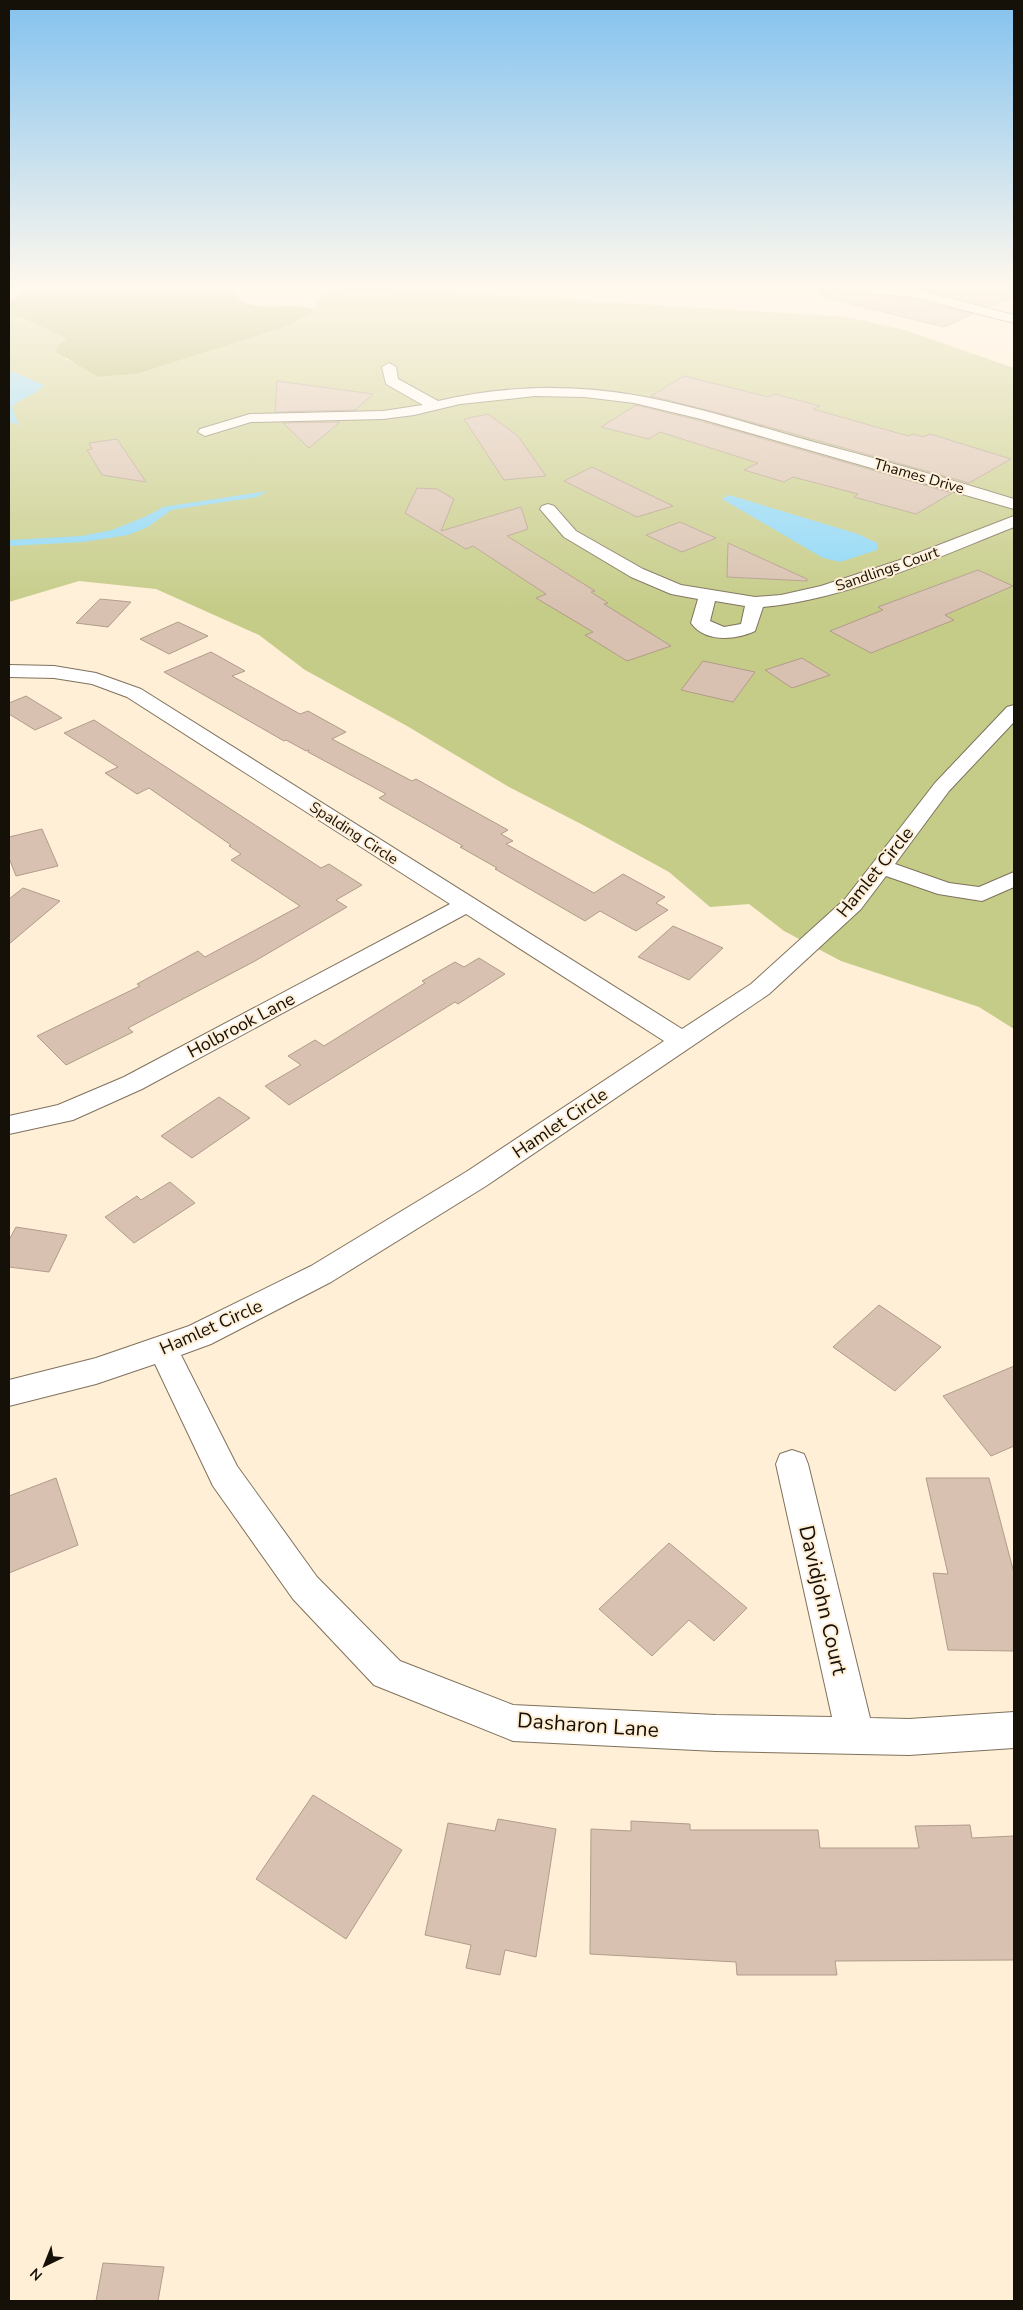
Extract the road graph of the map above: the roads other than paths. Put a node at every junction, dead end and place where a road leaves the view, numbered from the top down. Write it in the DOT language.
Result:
graph roads {
  1 [pos="414,394"];
  2 [pos="518,394"];
  3 [pos="591,394"];
  4 [pos="436,406"];
  5 [pos="205,432"];
  6 [pos="1014,504"];
  7 [pos="548,509"];
  8 [pos="1014,521"];
  9 [pos="708,595"];
  10 [pos="755,602"];
  11 [pos="9,671"];
  12 [pos="1014,711"];
  13 [pos="880,867"];
  14 [pos="1014,879"];
  15 [pos="466,905"];
  16 [pos="682,1041"];
  17 [pos="9,1125"];
  18 [pos="163,1349"];
  19 [pos="9,1392"];
  20 [pos="792,1464"];
  21 [pos="1014,1730"];
  22 [pos="854,1736"];
  1 -- 4 [label="street"];
  2 -- 4 [label="street, Thames Drive"];
  3 -- 6 [label="street, Thames Drive"];
  4 -- 5 [label="street, Thames Drive"];
  7 -- 9 [label="street, Sandlings Court"];
  8 -- 10 [label="street, Sandlings Court"];
  9 -- 10 [label="street, Sandlings Court"];
  9 -- 10 [label="street"];
  11 -- 15 [label="street, Spalding Circle"];
  12 -- 13 [label="street, Hamlet Circle"];
  13 -- 14 [label="street"];
  13 -- 16 [label="street, Hamlet Circle"];
  15 -- 16 [label="street, Spalding Circle"];
  15 -- 17 [label="street, Holbrook Lane"];
  16 -- 18 [label="street, Hamlet Circle"];
  18 -- 19 [label="street, Hamlet Circle"];
  18 -- 22 [label="street, Dasharon Lane"];
  20 -- 22 [label="street, Davidjohn Court"];
  21 -- 22 [label="street, Dasharon Lane"];
}
